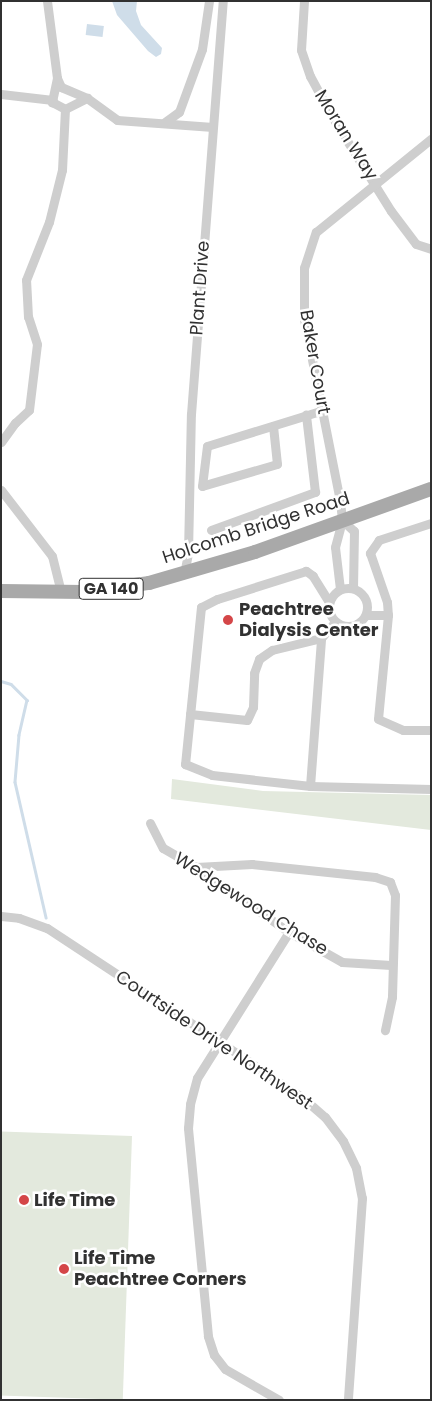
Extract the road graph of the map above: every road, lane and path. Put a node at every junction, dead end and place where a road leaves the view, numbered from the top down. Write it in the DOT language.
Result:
graph roads {
  1 [pos="47,1"];
  2 [pos="209,1"];
  3 [pos="223,1"];
  4 [pos="304,1"];
  5 [pos="56,78"];
  6 [pos="1,94"];
  7 [pos="87,98"];
  8 [pos="52,100"];
  9 [pos="65,109"];
  10 [pos="165,122"];
  11 [pos="213,127"];
  12 [pos="431,139"];
  13 [pos="375,183"];
  14 [pos="431,249"];
  15 [pos="323,410"];
  16 [pos="306,415"];
  17 [pos="273,426"];
  18 [pos="1,442"];
  19 [pos="431,489"];
  20 [pos="1,490"];
  21 [pos="342,520"];
  22 [pos="431,523"];
  23 [pos="211,530"];
  24 [pos="184,574"];
  25 [pos="353,588"];
  26 [pos="340,589"];
  27 [pos="1,591"];
  28 [pos="61,593"];
  29 [pos="329,602"];
  30 [pos="366,615"];
  31 [pos="388,615"];
  32 [pos="335,622"];
  33 [pos="320,638"];
  34 [pos="190,714"];
  35 [pos="431,730"];
  36 [pos="310,786"];
  37 [pos="431,789"];
  38 [pos="150,823"];
  39 [pos="196,867"];
  40 [pos="1,916"];
  41 [pos="289,932"];
  42 [pos="391,965"];
  43 [pos="385,1030"];
  44 [pos="220,1042"];
  45 [pos="279,1400"];
  46 [pos="348,1400"];
  1 -- 5 [label="street"];
  2 -- 10 [label="street"];
  3 -- 11 [label="street, Plant Drive"];
  4 -- 13 [label="street, Moran Way"];
  5 -- 7 [label="street"];
  5 -- 8 [label="street"];
  6 -- 8 [label="street"];
  7 -- 9 [label="street"];
  7 -- 10 [label="street"];
  8 -- 9 [label="street"];
  9 -- 18 [label="street"];
  10 -- 11 [label="street"];
  11 -- 24 [label="street, Plant Drive"];
  12 -- 13 [label="street, Baker Court"];
  13 -- 14 [label="street, Moran Way"];
  13 -- 15 [label="street, Baker Court"];
  15 -- 16 [label="street"];
  15 -- 21 [label="street, Baker Court"];
  16 -- 17 [label="street"];
  16 -- 23 [label="street"];
  17 -- 17 [label="street"];
  19 -- 21 [label="main road, Holcomb Bridge Road / GA 140"];
  20 -- 28 [label="street"];
  21 -- 24 [label="main road, Holcomb Bridge Road / GA 140"];
  21 -- 25 [label="street"];
  21 -- 26 [label="street"];
  22 -- 31 [label="street"];
  24 -- 28 [label="main road, Holcomb Bridge Road / GA 140"];
  25 -- 26 [label="street"];
  25 -- 30 [label="street"];
  26 -- 29 [label="street"];
  27 -- 28 [label="main road, Holcomb Bridge Road / GA 140"];
  29 -- 32 [label="street"];
  29 -- 34 [label="street"];
  30 -- 31 [label="street"];
  30 -- 32 [label="street"];
  31 -- 35 [label="street"];
  32 -- 33 [label="street"];
  33 -- 34 [label="street"];
  33 -- 36 [label="street"];
  34 -- 36 [label="street"];
  36 -- 37 [label="street"];
  38 -- 39 [label="street, Wedgewood Chase"];
  39 -- 41 [label="street, Wedgewood Chase"];
  39 -- 42 [label="street"];
  40 -- 44 [label="street, Courtside Drive Northwest"];
  41 -- 42 [label="street, Wedgewood Chase"];
  41 -- 44 [label="street"];
  42 -- 43 [label="street"];
  44 -- 45 [label="street"];
  44 -- 46 [label="street, Courtside Drive Northwest"];
}
